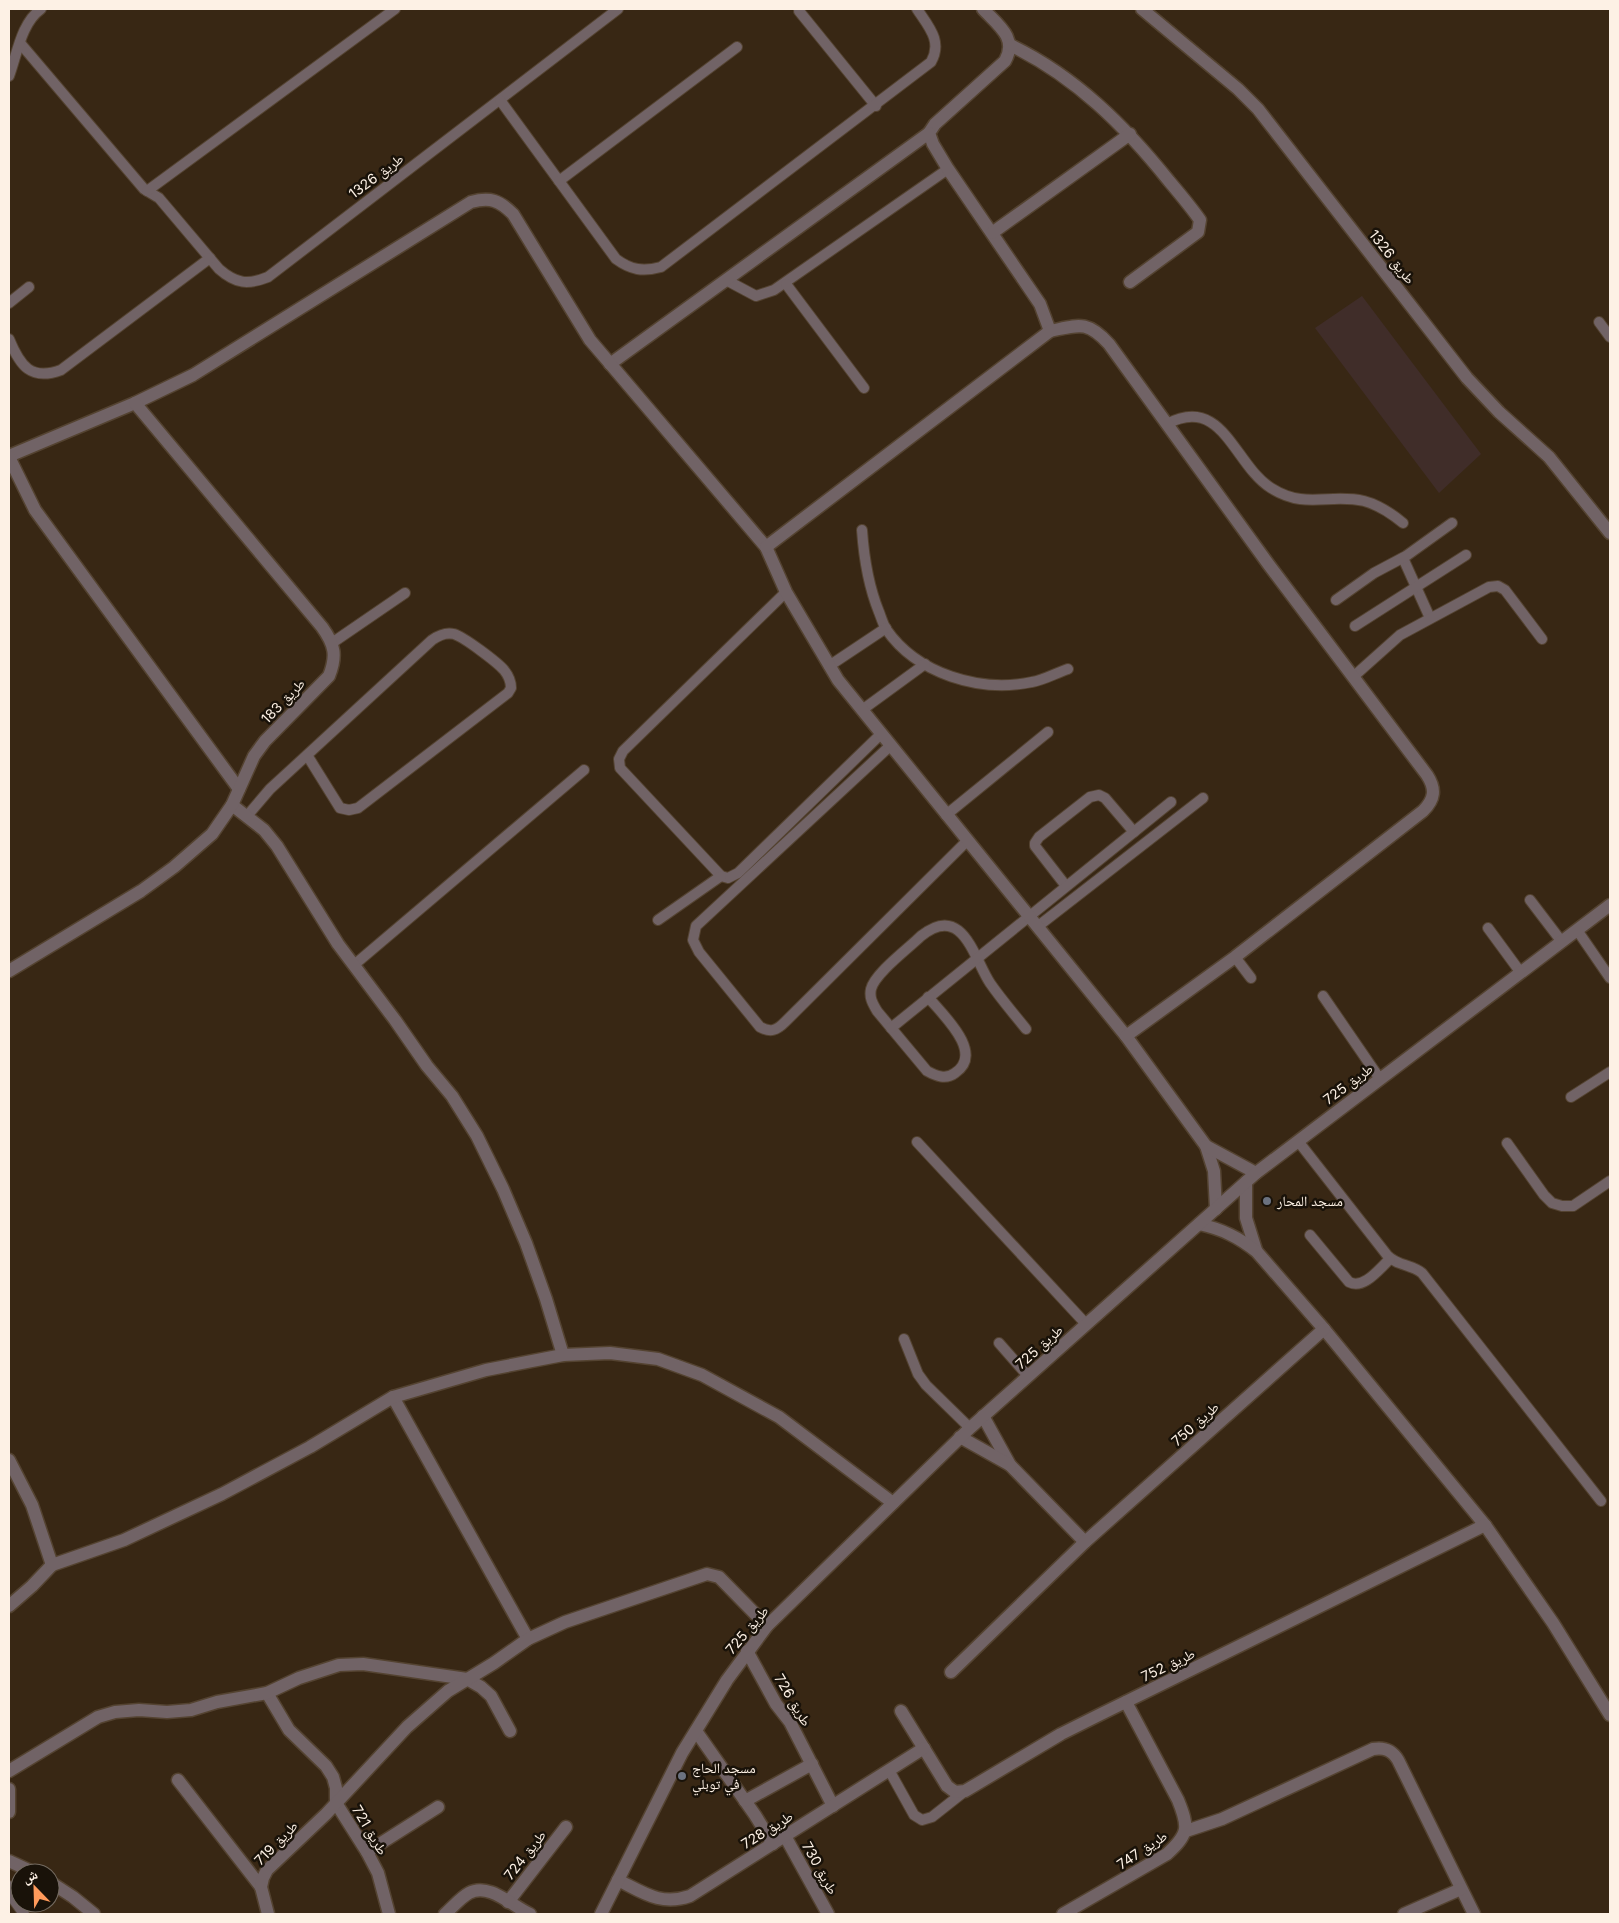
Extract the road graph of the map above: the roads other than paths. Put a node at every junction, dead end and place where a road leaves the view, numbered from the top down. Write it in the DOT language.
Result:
graph roads {
  1 [pos="41,9"];
  2 [pos="395,9"];
  3 [pos="617,9"];
  4 [pos="917,9"];
  5 [pos="983,9"];
  6 [pos="1142,9"];
  7 [pos="799,11"];
  8 [pos="20,42"];
  9 [pos="1010,45"];
  10 [pos="737,47"];
  11 [pos="9,76"];
  12 [pos="500,100"];
  13 [pos="876,106"];
  14 [pos="929,133"];
  15 [pos="1130,134"];
  16 [pos="948,169"];
  17 [pos="559,181"];
  18 [pos="147,192"];
  19 [pos="992,233"];
  20 [pos="210,258"];
  21 [pos="726,280"];
  22 [pos="1130,282"];
  23 [pos="786,284"];
  24 [pos="29,287"];
  25 [pos="9,303"];
  26 [pos="1599,322"];
  27 [pos="1050,331"];
  28 [pos="1610,337"];
  29 [pos="9,339"];
  30 [pos="610,364"];
  31 [pos="864,388"];
  32 [pos="135,403"];
  33 [pos="1167,424"];
  34 [pos="9,456"];
  35 [pos="1403,523"];
  36 [pos="1452,523"];
  37 [pos="862,530"];
  38 [pos="1610,533"];
  39 [pos="766,547"];
  40 [pos="1466,555"];
  41 [pos="1403,558"];
  42 [pos="1416,587"];
  43 [pos="786,592"];
  44 [pos="405,593"];
  45 [pos="1336,600"];
  46 [pos="1430,618"];
  47 [pos="1354,626"];
  48 [pos="886,628"];
  49 [pos="1542,639"];
  50 [pos="332,644"];
  51 [pos="925,664"];
  52 [pos="829,666"];
  53 [pos="1068,669"];
  54 [pos="1353,677"];
  55 [pos="862,710"];
  56 [pos="1048,732"];
  57 [pos="881,734"];
  58 [pos="890,746"];
  59 [pos="307,755"];
  60 [pos="584,770"];
  61 [pos="239,788"];
  62 [pos="1203,798"];
  63 [pos="1171,802"];
  64 [pos="232,805"];
  65 [pos="946,815"];
  66 [pos="248,816"];
  67 [pos="1134,832"];
  68 [pos="967,841"];
  69 [pos="722,876"];
  70 [pos="1066,886"];
  71 [pos="1530,900"];
  72 [pos="1610,905"];
  73 [pos="1028,916"];
  74 [pos="658,920"];
  75 [pos="1037,927"];
  76 [pos="1488,928"];
  77 [pos="1577,930"];
  78 [pos="1562,942"];
  79 [pos="978,957"];
  80 [pos="1235,957"];
  81 [pos="354,966"];
  82 [pos="10,967"];
  83 [pos="1520,973"];
  84 [pos="1251,978"];
  85 [pos="1610,978"];
  86 [pos="1323,996"];
  87 [pos="928,997"];
  88 [pos="891,1028"];
  89 [pos="1026,1029"];
  90 [pos="1126,1036"];
  91 [pos="1610,1072"];
  92 [pos="1380,1079"];
  93 [pos="1571,1098"];
  94 [pos="1298,1141"];
  95 [pos="918,1142"];
  96 [pos="1507,1143"];
  97 [pos="1206,1146"];
  98 [pos="1256,1173"];
  99 [pos="1610,1181"];
  100 [pos="1246,1182"];
  101 [pos="1216,1209"];
  102 [pos="1199,1224"];
  103 [pos="1310,1235"];
  104 [pos="1257,1252"];
  105 [pos="1390,1259"];
  106 [pos="1086,1324"];
  107 [pos="1324,1329"];
  108 [pos="904,1339"];
  109 [pos="999,1343"];
  110 [pos="563,1355"];
  111 [pos="1028,1376"];
  112 [pos="393,1397"];
  113 [pos="983,1416"];
  114 [pos="970,1428"];
  115 [pos="960,1437"];
  116 [pos="9,1460"];
  117 [pos="1010,1465"];
  118 [pos="1601,1501"];
  119 [pos="893,1503"];
  120 [pos="1485,1524"];
  121 [pos="1085,1542"];
  122 [pos="52,1565"];
  123 [pos="9,1606"];
  124 [pos="767,1626"];
  125 [pos="528,1639"];
  126 [pos="747,1651"];
  127 [pos="951,1672"];
  128 [pos="467,1679"];
  129 [pos="267,1693"];
  130 [pos="1126,1702"];
  131 [pos="902,1710"];
  132 [pos="1610,1714"];
  133 [pos="510,1731"];
  134 [pos="696,1731"];
  135 [pos="924,1748"];
  136 [pos="812,1764"];
  137 [pos="889,1770"];
  138 [pos="9,1771"];
  139 [pos="178,1780"];
  140 [pos="9,1789"];
  141 [pos="965,1792"];
  142 [pos="745,1801"];
  143 [pos="336,1803"];
  144 [pos="833,1806"];
  145 [pos="438,1807"];
  146 [pos="9,1812"];
  147 [pos="566,1827"];
  148 [pos="1186,1831"];
  149 [pos="785,1836"];
  150 [pos="773,1844"];
  151 [pos="367,1852"];
  152 [pos="618,1880"];
  153 [pos="9,1886"];
  154 [pos="261,1887"];
  155 [pos="60,1889"];
  156 [pos="1461,1889"];
  157 [pos="508,1902"];
  158 [pos="526,1913"];
  159 [pos="24,1914"];
  160 [pos="94,1914"];
  161 [pos="268,1914"];
  162 [pos="389,1914"];
  163 [pos="445,1914"];
  164 [pos="601,1914"];
  165 [pos="828,1914"];
  166 [pos="1062,1914"];
  167 [pos="1404,1914"];
  168 [pos="1474,1914"];
  1 -- 8 [label="lane"];
  2 -- 18 [label="lane"];
  3 -- 12 [label="lane, طريق 1326"];
  4 -- 13 [label="lane"];
  5 -- 9 [label="street"];
  6 -- 38 [label="street, طريق 1326"];
  7 -- 13 [label="lane"];
  8 -- 11 [label="lane"];
  8 -- 18 [label="lane"];
  9 -- 14 [label="street"];
  9 -- 15 [label="street"];
  10 -- 17 [label="lane"];
  12 -- 17 [label="lane"];
  12 -- 20 [label="lane, طريق 1326"];
  13 -- 17 [label="lane"];
  14 -- 16 [label="street"];
  14 -- 21 [label="street"];
  15 -- 19 [label="street"];
  15 -- 22 [label="street"];
  16 -- 19 [label="street"];
  16 -- 23 [label="lane"];
  18 -- 20 [label="lane, طريق 1326"];
  19 -- 27 [label="street"];
  20 -- 29 [label="lane"];
  21 -- 23 [label="lane"];
  21 -- 30 [label="street"];
  23 -- 31 [label="lane"];
  24 -- 25 [label="lane"];
  26 -- 28 [label="lane"];
  27 -- 33 [label="street"];
  27 -- 39 [label="street"];
  30 -- 32 [label="street"];
  30 -- 39 [label="street"];
  32 -- 34 [label="street"];
  32 -- 50 [label="street"];
  33 -- 35 [label="lane"];
  33 -- 54 [label="street"];
  34 -- 61 [label="street"];
  36 -- 41 [label="lane"];
  37 -- 48 [label="lane"];
  39 -- 43 [label="street"];
  40 -- 42 [label="lane"];
  41 -- 42 [label="lane"];
  41 -- 45 [label="lane"];
  42 -- 46 [label="lane"];
  42 -- 47 [label="lane"];
  43 -- 52 [label="street"];
  43 -- 69 [label="lane"];
  44 -- 50 [label="lane"];
  46 -- 49 [label="lane"];
  46 -- 54 [label="lane"];
  48 -- 51 [label="lane"];
  48 -- 52 [label="lane"];
  50 -- 61 [label="street, طريق 183"];
  51 -- 53 [label="lane"];
  51 -- 55 [label="lane"];
  52 -- 55 [label="street"];
  54 -- 80 [label="street"];
  55 -- 57 [label="street"];
  56 -- 65 [label="lane"];
  57 -- 58 [label="street"];
  57 -- 69 [label="lane"];
  58 -- 65 [label="street"];
  58 -- 68 [label="lane"];
  59 -- 59 [label="lane"];
  59 -- 66 [label="lane"];
  60 -- 81 [label="lane"];
  61 -- 64 [label="street, طريق 183"];
  62 -- 75 [label="lane"];
  63 -- 67 [label="lane"];
  64 -- 66 [label="street"];
  64 -- 82 [label="street, طريق 183"];
  65 -- 68 [label="street"];
  66 -- 81 [label="street"];
  67 -- 70 [label="lane"];
  67 -- 70 [label="lane"];
  68 -- 73 [label="street"];
  69 -- 74 [label="lane"];
  70 -- 73 [label="lane"];
  71 -- 78 [label="lane"];
  72 -- 77 [label="street, طريق 725"];
  73 -- 75 [label="street"];
  73 -- 79 [label="lane"];
  75 -- 90 [label="street"];
  76 -- 83 [label="lane"];
  77 -- 78 [label="street, طريق 725"];
  77 -- 85 [label="lane"];
  78 -- 83 [label="street, طريق 725"];
  79 -- 87 [label="lane"];
  79 -- 88 [label="lane"];
  79 -- 89 [label="lane"];
  80 -- 84 [label="lane"];
  80 -- 90 [label="street"];
  81 -- 110 [label="street"];
  83 -- 92 [label="street, طريق 725"];
  86 -- 92 [label="lane"];
  87 -- 88 [label="lane"];
  87 -- 88 [label="lane"];
  90 -- 97 [label="street"];
  91 -- 93 [label="lane"];
  92 -- 94 [label="street, طريق 725"];
  94 -- 98 [label="street, طريق 725"];
  94 -- 105 [label="lane"];
  95 -- 106 [label="lane"];
  96 -- 99 [label="lane"];
  97 -- 98 [label="street"];
  97 -- 101 [label="street"];
  98 -- 100 [label="street, طريق 725"];
  100 -- 101 [label="street, طريق 725"];
  100 -- 104 [label="street"];
  101 -- 102 [label="street, طريق 725"];
  102 -- 104 [label="street"];
  102 -- 106 [label="street, طريق 725"];
  103 -- 105 [label="lane"];
  104 -- 107 [label="street"];
  105 -- 118 [label="lane"];
  106 -- 111 [label="street, طريق 725"];
  107 -- 120 [label="street"];
  107 -- 121 [label="street, طريق 750"];
  108 -- 114 [label="lane"];
  109 -- 111 [label="lane"];
  110 -- 112 [label="street"];
  110 -- 119 [label="street"];
  111 -- 113 [label="street, طريق 725"];
  112 -- 122 [label="street"];
  112 -- 125 [label="street"];
  113 -- 114 [label="street, طريق 725"];
  113 -- 117 [label="street"];
  114 -- 115 [label="street, طريق 725"];
  115 -- 117 [label="street"];
  115 -- 119 [label="street, طريق 725"];
  116 -- 122 [label="street"];
  117 -- 121 [label="street"];
  119 -- 124 [label="street, طريق 725"];
  120 -- 130 [label="street, طريق 752"];
  120 -- 132 [label="street"];
  121 -- 127 [label="street, طريق 750"];
  122 -- 123 [label="street"];
  124 -- 125 [label="street, طريق 719"];
  124 -- 126 [label="street, طريق 725"];
  125 -- 128 [label="street, طريق 719"];
  126 -- 134 [label="street, طريق 725"];
  126 -- 136 [label="street, طريق 726"];
  128 -- 129 [label="street"];
  128 -- 133 [label="street"];
  128 -- 143 [label="street, طريق 719"];
  129 -- 138 [label="street"];
  129 -- 143 [label="street, طريق 721"];
  130 -- 141 [label="street, طريق 752"];
  130 -- 148 [label="street, طريق 747"];
  131 -- 135 [label="street"];
  134 -- 142 [label="street"];
  134 -- 152 [label="street, طريق 725"];
  135 -- 137 [label="street, طريق 728"];
  135 -- 141 [label="street"];
  136 -- 142 [label="street"];
  136 -- 144 [label="street, طريق 726"];
  137 -- 141 [label="lane"];
  137 -- 144 [label="street, طريق 728"];
  139 -- 154 [label="street"];
  140 -- 146 [label="street"];
  142 -- 150 [label="street"];
  143 -- 151 [label="street, طريق 721"];
  143 -- 154 [label="street, طريق 719"];
  144 -- 149 [label="street, طريق 728"];
  145 -- 151 [label="street"];
  147 -- 157 [label="street, طريق 724"];
  148 -- 156 [label="street"];
  148 -- 166 [label="street, طريق 747"];
  149 -- 150 [label="street, طريق 728"];
  149 -- 165 [label="street, طريق 730"];
  150 -- 152 [label="street, طريق 728"];
  151 -- 162 [label="street, طريق 721"];
  152 -- 164 [label="street, طريق 725"];
  153 -- 159 [label="lane"];
  154 -- 161 [label="street, طريق 719"];
  155 -- 160 [label="street"];
  156 -- 167 [label="street"];
  156 -- 168 [label="street"];
  157 -- 158 [label="street"];
  157 -- 163 [label="street"];
}
